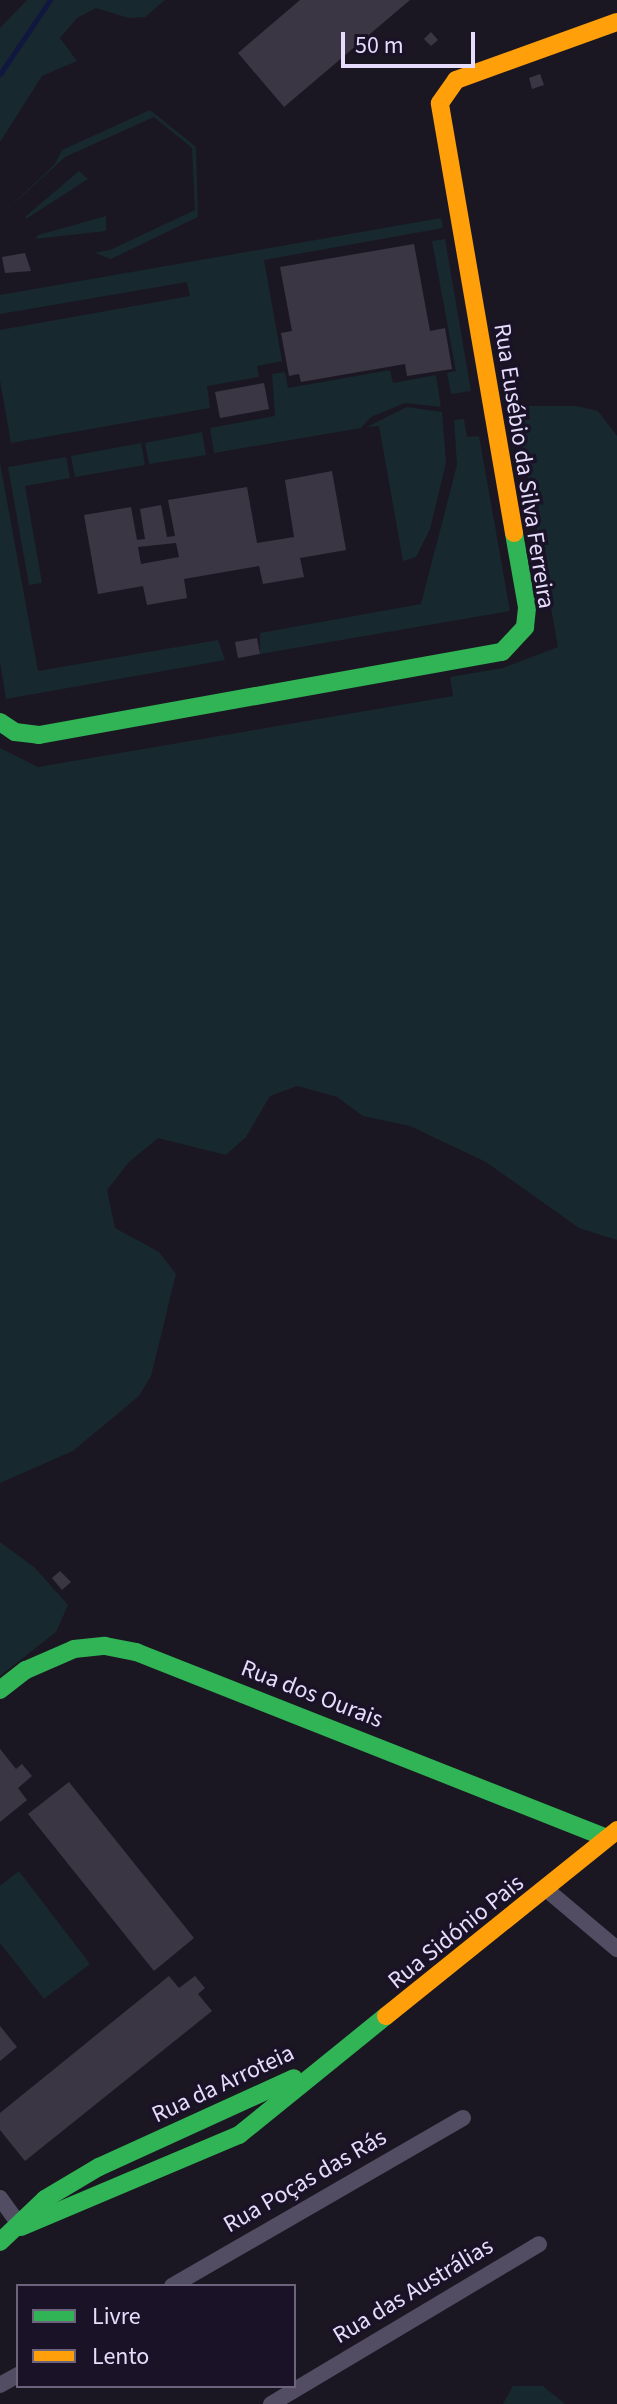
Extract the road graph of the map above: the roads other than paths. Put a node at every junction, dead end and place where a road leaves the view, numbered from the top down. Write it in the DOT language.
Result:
graph roads {
  1 [pos="617,22"];
  2 [pos="0,722"];
  3 [pos="0,1690"];
  4 [pos="612,1834"];
  5 [pos="547,1890"];
  6 [pos="617,1949"];
  7 [pos="320,2065"];
  8 [pos="463,2118"];
  9 [pos="0,2198"];
  10 [pos="21,2227"];
  11 [pos="0,2242"];
  12 [pos="539,2244"];
  13 [pos="175,2284"];
  14 [pos="271,2404"];
  1 -- 2 [label="street, Rua Eusébio da Silva Ferreira"];
  3 -- 4 [label="street, Rua dos Ourais"];
  4 -- 5 [label="street, Rua Sidónio Pais"];
  5 -- 6 [label="street"];
  5 -- 7 [label="street, Rua Sidónio Pais"];
  7 -- 10 [label="street, Rua da Arroteia"];
  7 -- 10 [label="street, Rua da Arroteia"];
  8 -- 13 [label="street, Rua Poças das Rás"];
  9 -- 10 [label="street"];
  10 -- 11 [label="street, Rua da Arroteia"];
  12 -- 14 [label="street, Rua das Austrálias"];
}
